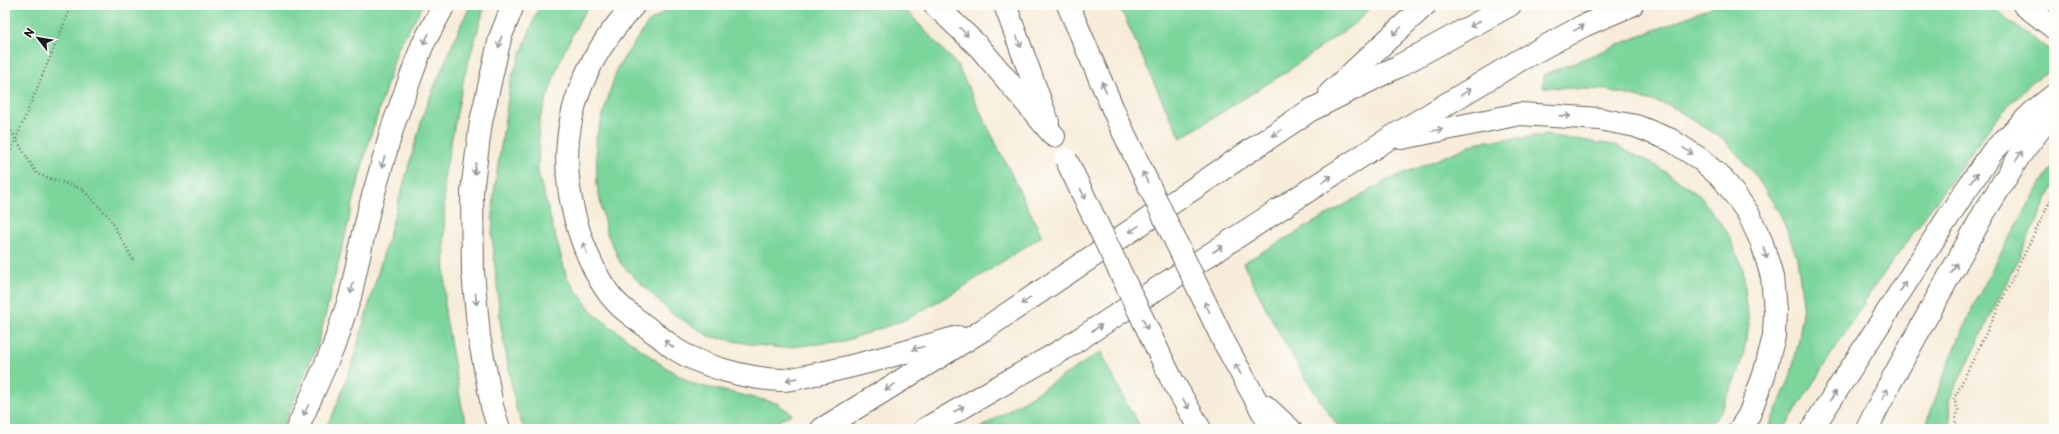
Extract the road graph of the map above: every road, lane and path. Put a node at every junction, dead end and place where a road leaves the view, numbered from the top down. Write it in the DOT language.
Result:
graph roads {
  1 [pos="72,5"];
  2 [pos="444,5"];
  3 [pos="513,5"];
  4 [pos="634,5"];
  5 [pos="935,5"];
  6 [pos="1005,5"];
  7 [pos="1068,5"];
  8 [pos="1425,5"];
  9 [pos="1510,5"];
  10 [pos="1632,5"];
  11 [pos="2024,5"];
  12 [pos="2054,28"];
  13 [pos="2054,95"];
  14 [pos="1310,111"];
  15 [pos="2054,111"];
  16 [pos="5,121"];
  17 [pos="1054,136"];
  18 [pos="16,137"];
  19 [pos="1385,141"];
  20 [pos="5,165"];
  21 [pos="2054,193"];
  22 [pos="134,260"];
  23 [pos="983,330"];
  24 [pos="1252,395"];
  25 [pos="298,429"];
  26 [pos="499,429"];
  27 [pos="822,429"];
  28 [pos="925,429"];
  29 [pos="1200,429"];
  30 [pos="1272,429"];
  31 [pos="1290,429"];
  32 [pos="1740,429"];
  33 [pos="1812,429"];
  34 [pos="1867,429"];
  35 [pos="1964,429"];
  1 -- 18 [label="path"];
  2 -- 25 [label="main road, one-way"];
  3 -- 26 [label="main road, one-way"];
  23 -- 4 [label="main road, one-way"];
  5 -- 17 [label="main road, one-way"];
  6 -- 17 [label="main road, one-way"];
  24 -- 7 [label="main road, one-way, bridge"];
  8 -- 14 [label="main road, one-way"];
  9 -- 14 [label="main road, one-way"];
  19 -- 10 [label="main road, one-way"];
  11 -- 12 [label="main road"];
  33 -- 13 [label="main road, one-way"];
  14 -- 23 [label="main road, one-way"];
  34 -- 15 [label="main road, one-way"];
  16 -- 18 [label="path"];
  17 -- 29 [label="main road, one-way, bridge"];
  18 -- 20 [label="path"];
  18 -- 22 [label="path"];
  28 -- 19 [label="main road, one-way"];
  19 -- 32 [label="main road, one-way"];
  21 -- 35 [label="path"];
  23 -- 27 [label="main road, one-way"];
  24 -- 30 [label="main road"];
  24 -- 31 [label="main road"];
}
